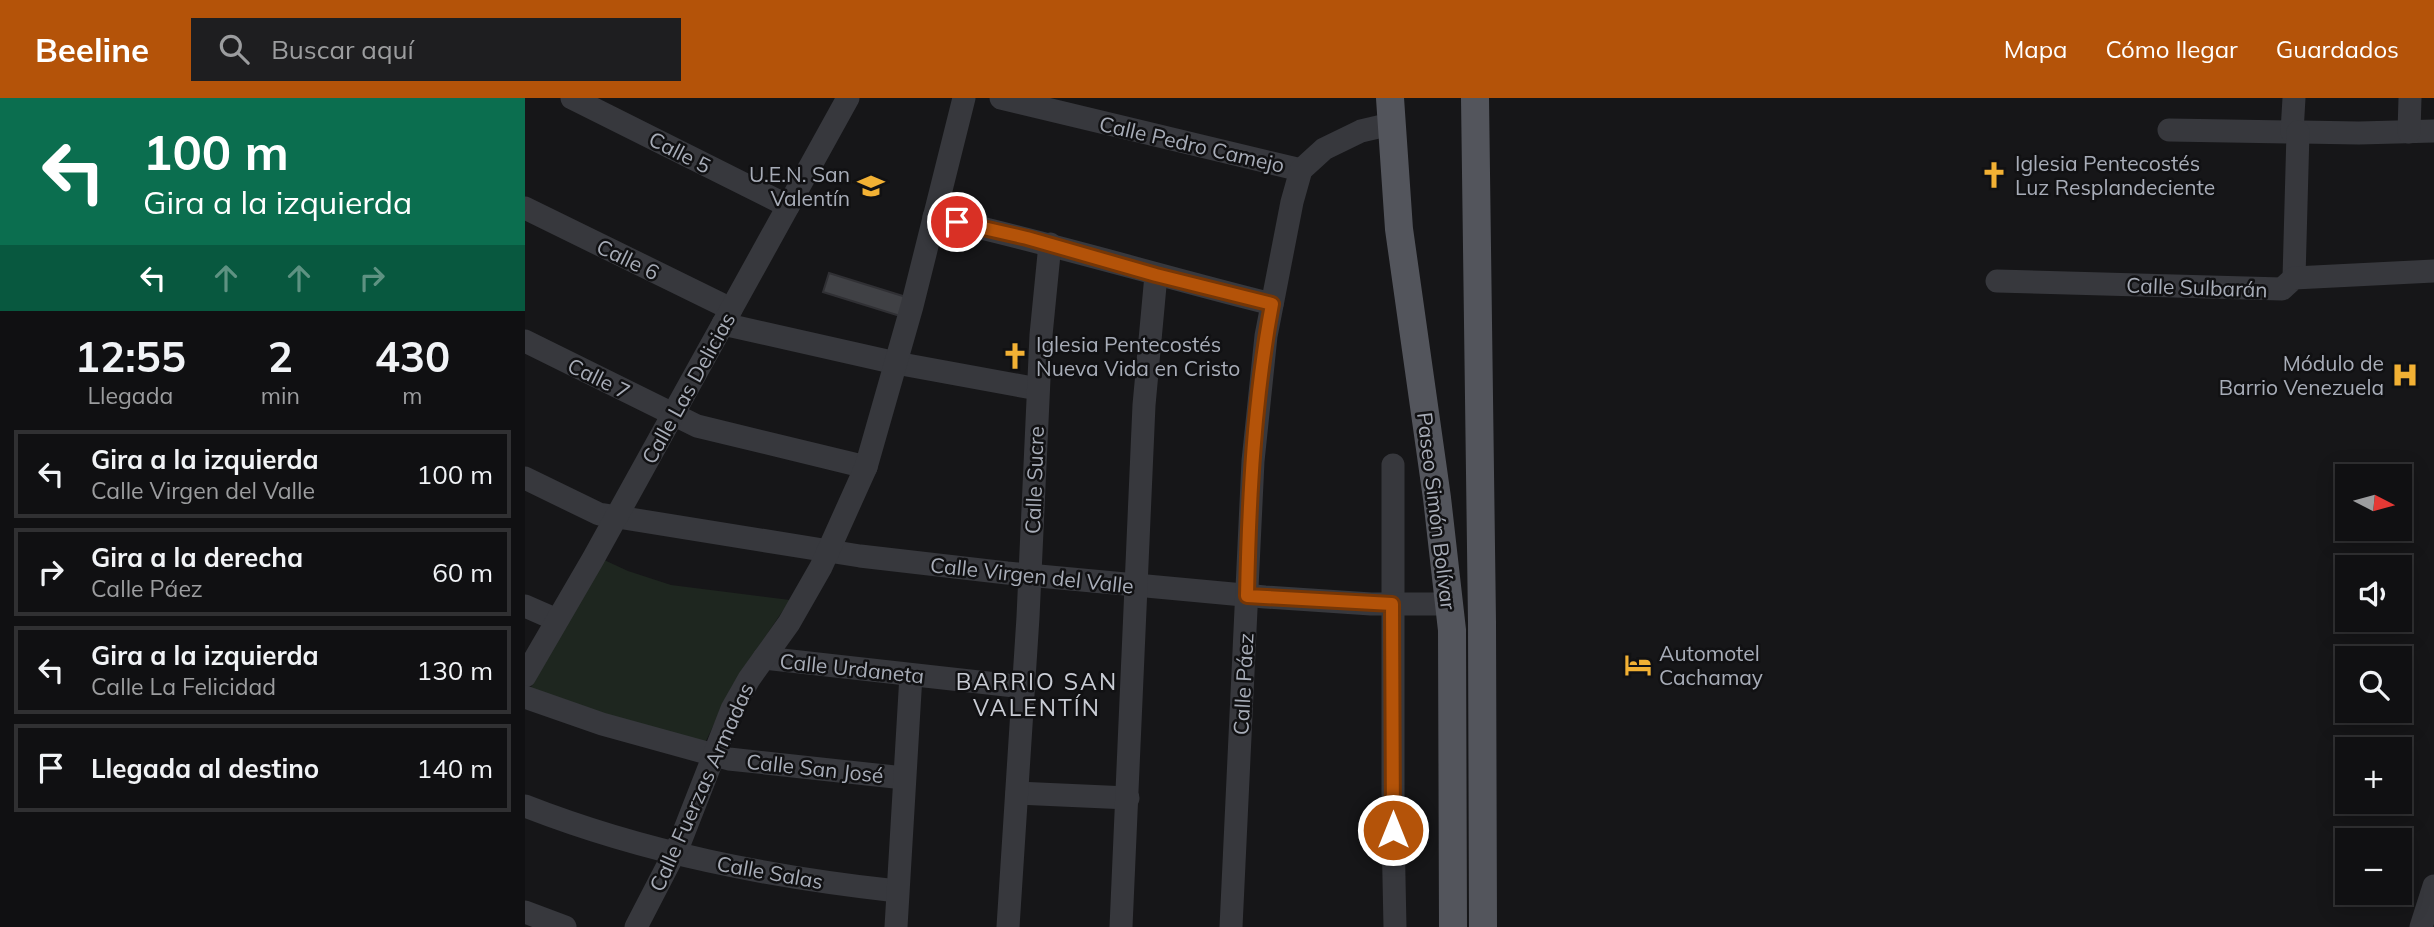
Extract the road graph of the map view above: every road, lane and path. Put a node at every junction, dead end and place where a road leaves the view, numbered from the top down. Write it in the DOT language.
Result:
graph roads {
  1 [pos="572,98"];
  2 [pos="848,98"];
  3 [pos="964,98"];
  4 [pos="1001,98"];
  5 [pos="1475,98"];
  6 [pos="2294,98"];
  7 [pos="2410,98"];
  8 [pos="1390,111"];
  9 [pos="2169,130"];
  10 [pos="2434,131"];
  11 [pos="2295,132"];
  12 [pos="2409,132"];
  13 [pos="1301,170"];
  14 [pos="788,206"];
  15 [pos="525,208"];
  16 [pos="934,217"];
  17 [pos="1050,244"];
  18 [pos="2434,271"];
  19 [pos="1156,275"];
  20 [pos="2294,278"];
  21 [pos="1997,281"];
  22 [pos="1272,304"];
  23 [pos="727,316"];
  24 [pos="525,341"];
  25 [pos="896,363"];
  26 [pos="1038,389"];
  27 [pos="674,415"];
  28 [pos="1393,465"];
  29 [pos="866,467"];
  30 [pos="525,478"];
  31 [pos="617,517"];
  32 [pos="829,551"];
  33 [pos="1030,576"];
  34 [pos="1137,586"];
  35 [pos="1247,596"];
  36 [pos="1392,604"];
  37 [pos="1449,604"];
  38 [pos="525,606"];
  39 [pos="557,621"];
  40 [pos="764,658"];
  41 [pos="911,675"];
  42 [pos="525,676"];
  43 [pos="1024,687"];
  44 [pos="525,697"];
  45 [pos="714,755"];
  46 [pos="904,778"];
  47 [pos="1017,793"];
  48 [pos="1128,798"];
  49 [pos="525,806"];
  50 [pos="673,855"];
  51 [pos="2434,886"];
  52 [pos="897,891"];
  53 [pos="525,912"];
  54 [pos="565,927"];
  55 [pos="636,927"];
  56 [pos="896,927"];
  57 [pos="1008,927"];
  58 [pos="1121,927"];
  59 [pos="1231,927"];
  60 [pos="1395,927"];
  61 [pos="1453,927"];
  62 [pos="1483,927"];
  63 [pos="2420,927"];
  1 -- 14 [label="street, Calle 5"];
  2 -- 14 [label="street, Calle Las Delicias"];
  3 -- 16 [label="street, Calle Fuerzas Armadas"];
  4 -- 13 [label="street, Calle Pedro Camejo"];
  5 -- 62 [label="main road, Paseo Simón Bolívar"];
  6 -- 11 [label="street"];
  7 -- 12 [label="street"];
  8 -- 13 [label="street"];
  8 -- 37 [label="main road, Paseo Simón Bolívar"];
  9 -- 11 [label="street"];
  10 -- 12 [label="street"];
  11 -- 12 [label="street"];
  11 -- 20 [label="street"];
  13 -- 22 [label="street, Calle Páez"];
  14 -- 23 [label="street, Calle Las Delicias"];
  15 -- 23 [label="street, Calle 6"];
  16 -- 17 [label="street"];
  16 -- 25 [label="street, Calle Fuerzas Armadas"];
  17 -- 19 [label="street"];
  17 -- 26 [label="street, Calle Sucre"];
  18 -- 20 [label="street, Calle Sulbarán"];
  19 -- 22 [label="street"];
  19 -- 34 [label="street"];
  20 -- 21 [label="street, Calle Sulbarán"];
  22 -- 35 [label="street, Calle Páez"];
  23 -- 25 [label="street, Calle 6"];
  23 -- 27 [label="street, Calle Las Delicias"];
  24 -- 27 [label="street, Calle 7"];
  25 -- 26 [label="street, Calle 6"];
  25 -- 29 [label="street, Calle Fuerzas Armadas"];
  26 -- 33 [label="street, Calle Sucre"];
  27 -- 29 [label="street, Calle 7"];
  27 -- 31 [label="street, Calle Las Delicias"];
  28 -- 36 [label="street, Paseo Simón Bolívar"];
  29 -- 32 [label="street, Calle Fuerzas Armadas"];
  30 -- 31 [label="street, Calle Virgen del Valle"];
  31 -- 32 [label="street, Calle Virgen del Valle"];
  31 -- 39 [label="street, Calle Las Delicias"];
  32 -- 33 [label="street, Calle Virgen del Valle"];
  32 -- 40 [label="street, Calle Fuerzas Armadas"];
  33 -- 34 [label="street, Calle Virgen del Valle"];
  33 -- 43 [label="street, Calle Sucre"];
  34 -- 35 [label="street, Calle Virgen del Valle"];
  34 -- 48 [label="street"];
  35 -- 36 [label="street, Calle Virgen del Valle"];
  35 -- 59 [label="street, Calle Páez"];
  36 -- 37 [label="street, Calle Virgen del Valle"];
  36 -- 60 [label="street, Paseo Simón Bolívar"];
  37 -- 61 [label="main road, Paseo Simón Bolívar"];
  38 -- 39 [label="street"];
  39 -- 42 [label="street, Calle Las Delicias"];
  40 -- 41 [label="street, Calle Urdaneta"];
  40 -- 45 [label="street, Calle Fuerzas Armadas"];
  41 -- 43 [label="street, Calle Urdaneta"];
  41 -- 46 [label="street"];
  43 -- 47 [label="street, Calle Sucre"];
  44 -- 45 [label="street, Calle San José"];
  45 -- 46 [label="street, Calle San José"];
  45 -- 50 [label="street, Calle Fuerzas Armadas"];
  46 -- 52 [label="street"];
  47 -- 48 [label="street"];
  47 -- 57 [label="street, Calle Sucre"];
  48 -- 58 [label="street"];
  49 -- 50 [label="street, Calle Salas"];
  50 -- 52 [label="street, Calle Salas"];
  50 -- 55 [label="street, Calle Fuerzas Armadas"];
  51 -- 63 [label="street"];
  52 -- 56 [label="street"];
  53 -- 54 [label="street"];
}
